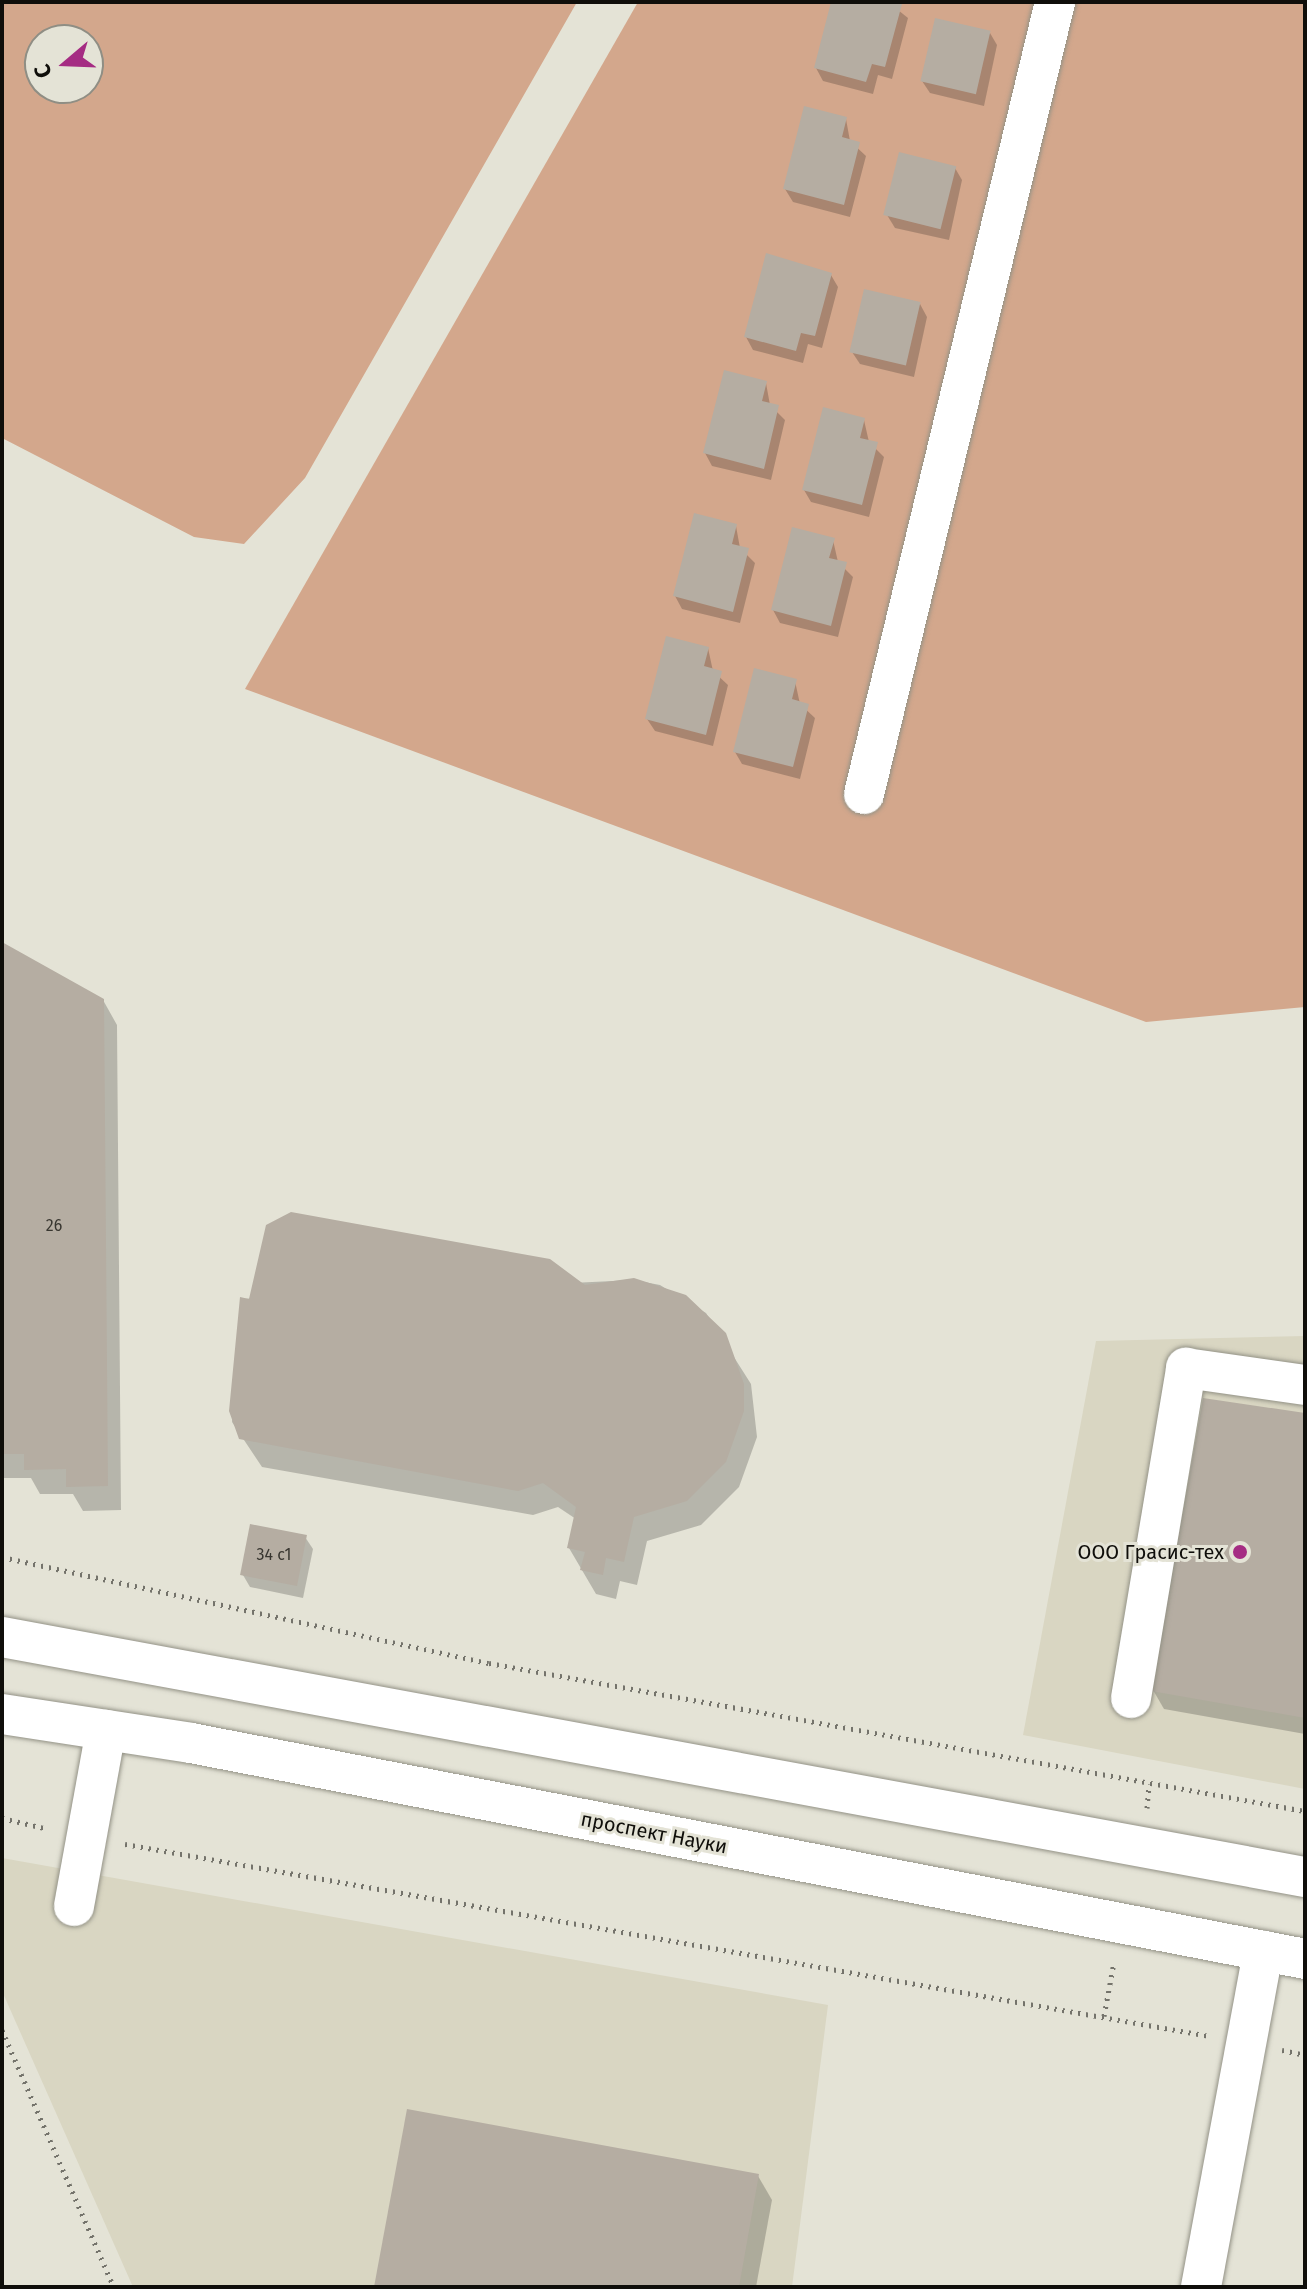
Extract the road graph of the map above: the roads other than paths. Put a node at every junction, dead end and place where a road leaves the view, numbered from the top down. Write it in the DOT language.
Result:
graph roads {
  1 [pos="1055,2"];
  2 [pos="864,794"];
  3 [pos="1305,1385"];
  4 [pos="2,1637"];
  5 [pos="1131,1698"];
  6 [pos="2,1714"];
  7 [pos="106,1730"];
  8 [pos="1305,1877"];
  9 [pos="74,1906"];
  10 [pos="1263,1951"];
  11 [pos="1305,1959"];
  12 [pos="1201,2287"];
  1 -- 2 [label="street"];
  3 -- 5 [label="street"];
  4 -- 8 [label="street"];
  6 -- 7 [label="street, проспект Науки"];
  7 -- 9 [label="street"];
  7 -- 10 [label="street, проспект Науки"];
  10 -- 11 [label="street, проспект Науки"];
  10 -- 12 [label="street"];
}
